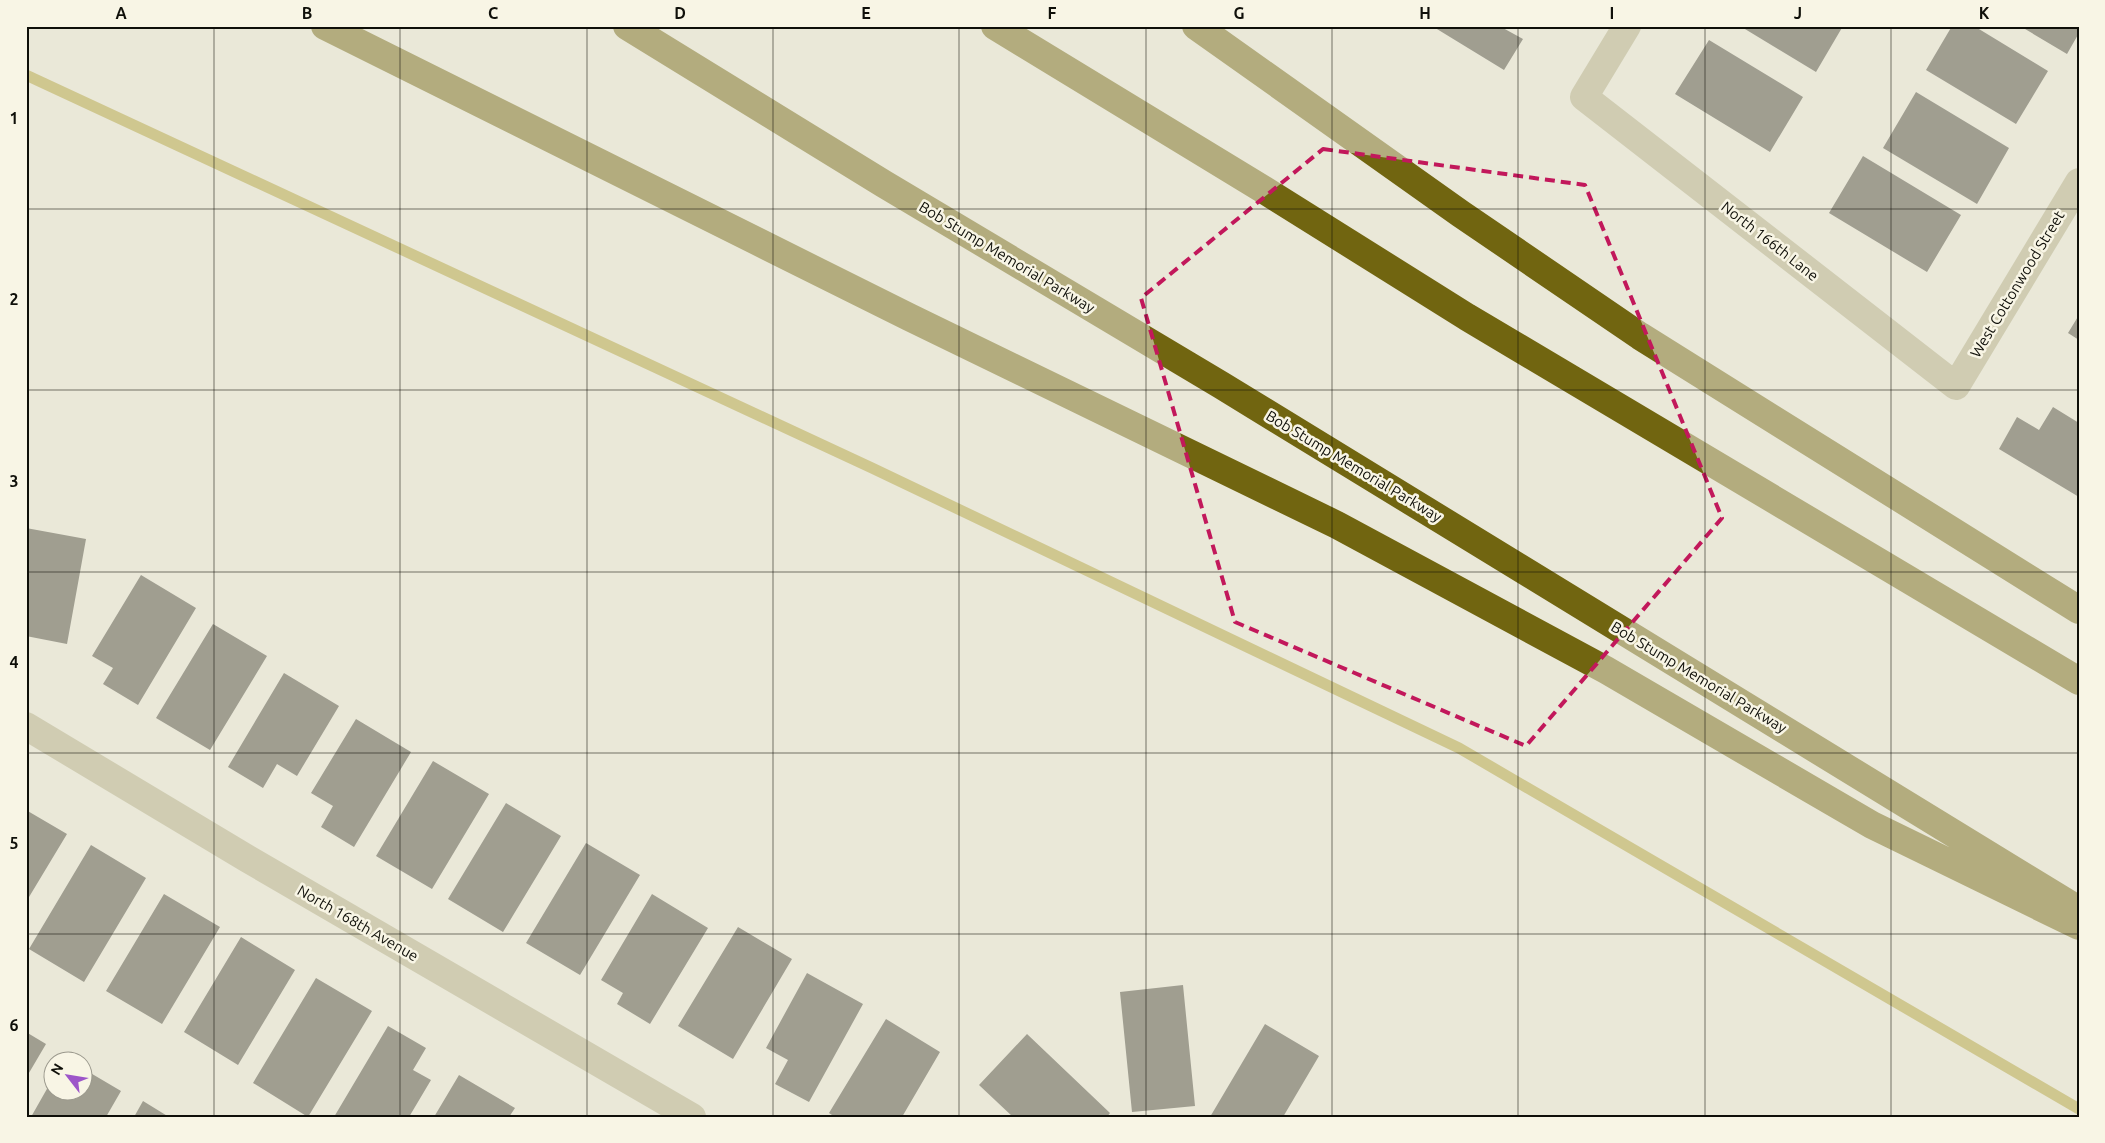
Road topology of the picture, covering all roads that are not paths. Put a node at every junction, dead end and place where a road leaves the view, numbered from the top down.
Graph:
1 (325, 26) edge
2 (627, 26) edge
3 (996, 26) edge
4 (1196, 26) edge
5 (1627, 26) edge
6 (2079, 182) edge
7 (1956, 386) joint
8 (2079, 610) edge
9 (2079, 681) edge
10 (26, 726) edge
11 (2079, 910) edge
12 (2079, 926) edge
13 (686, 1115) edge

1 - 12 highway
2 - 11 highway, Bob Stump Memorial Parkway
3 - 9 highway
4 - 8 highway
5 - 7 street, North 166th Lane
6 - 7 street, West Cottonwood Street
10 - 13 street, North 168th Avenue

